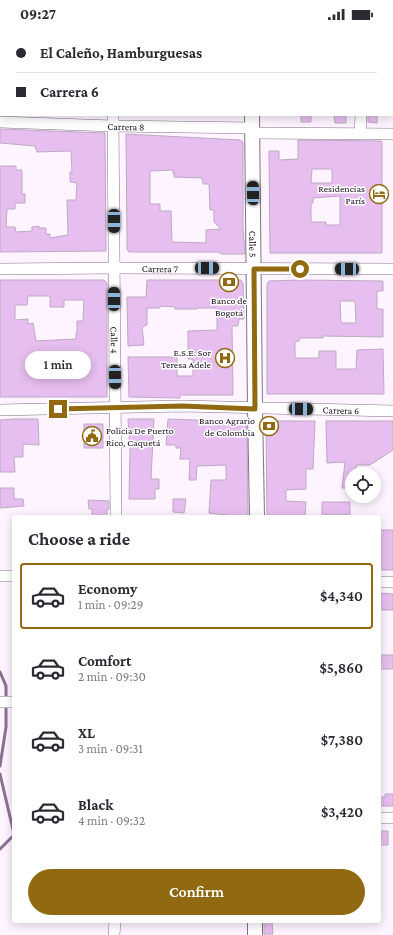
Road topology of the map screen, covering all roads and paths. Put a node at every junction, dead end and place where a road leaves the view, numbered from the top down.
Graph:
1 (361, 116) edge
2 (113, 121) edge
3 (0, 122) edge
4 (252, 125) edge
5 (360, 134) junction
6 (393, 134) edge
7 (114, 268) junction
8 (0, 269) edge
9 (254, 269) junction
10 (393, 269) edge
11 (115, 408) junction
12 (255, 409) junction
13 (0, 410) edge
14 (393, 411) edge
15 (116, 515) edge
16 (257, 515) edge
17 (0, 576) edge
18 (12, 576) edge
19 (381, 582) edge
20 (393, 582) edge
21 (0, 702) edge
22 (12, 702) edge
23 (381, 818) edge
24 (393, 818) edge
25 (115, 923) edge
26 (255, 923) edge
27 (114, 935) edge
28 (255, 935) edge

1 - 5 street
2 - 3 street, Carrera 8
2 - 4 street, Carrera 8
2 - 7 street, Calle 4
4 - 5 street, Carrera 8
4 - 9 street, Calle 5
5 - 6 street, Carrera 8
7 - 8 street, Carrera 7
7 - 9 street, Carrera 7
7 - 11 street, Calle 4
9 - 10 street, Carrera 7
9 - 12 street, Calle 5
11 - 12 street, Carrera 6
11 - 13 street, Carrera 6
11 - 15 street, Calle 4
12 - 14 street, Carrera 6
12 - 16 street, Calle 5
17 - 18 street
19 - 20 street
21 - 22 street
23 - 24 street
25 - 27 street
26 - 28 street

